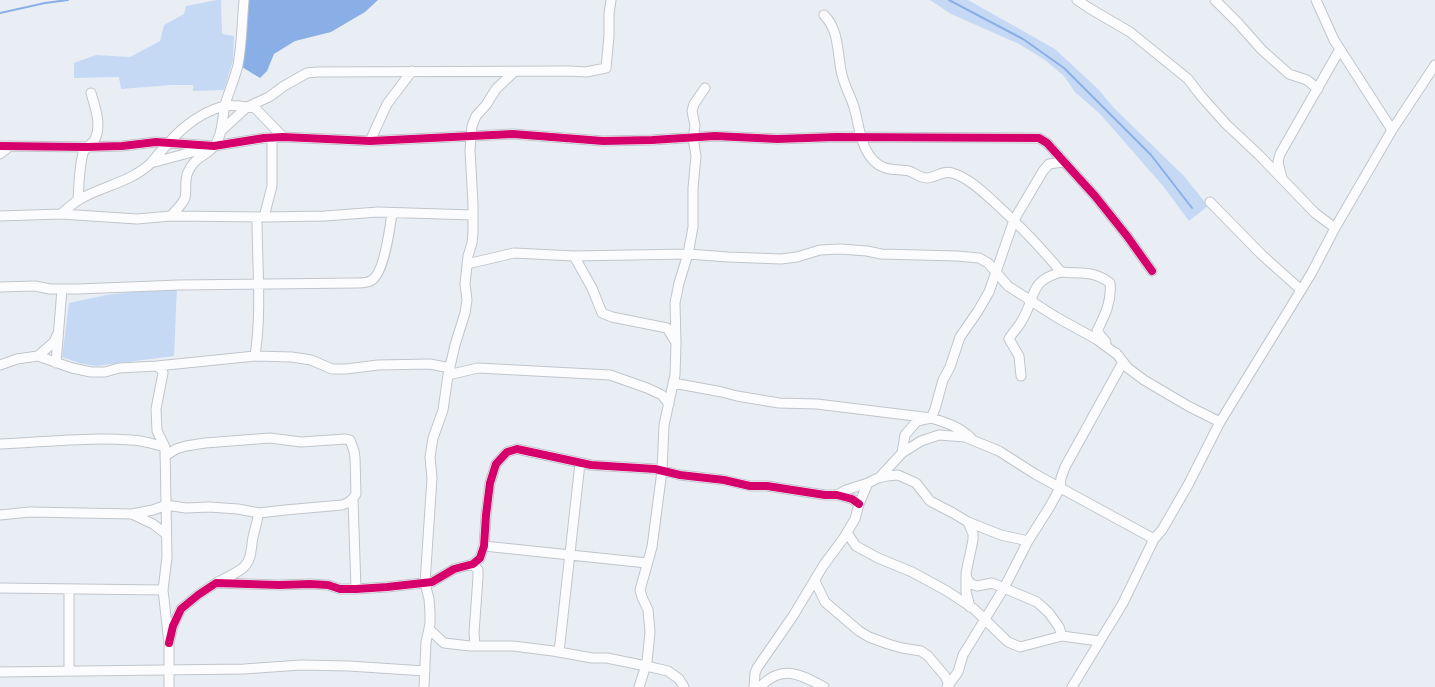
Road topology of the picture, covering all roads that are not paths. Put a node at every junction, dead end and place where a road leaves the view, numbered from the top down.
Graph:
1 (244, 0) edge
2 (611, 0) edge
3 (1077, 0) edge
4 (1215, 0) edge
5 (1316, 0) edge
6 (824, 15) dead end
7 (1340, 49) junction
8 (1435, 65) edge
9 (412, 71) junction
10 (514, 72) junction
11 (705, 88) dead end
12 (1318, 89) junction
13 (91, 93) dead end
14 (225, 106) junction
15 (247, 107) junction
16 (1392, 130) junction
17 (221, 131) junction
18 (472, 136) junction
19 (283, 137) junction
20 (861, 137) junction
21 (272, 138) junction
22 (693, 138) junction
23 (370, 141) junction
24 (167, 143) junction
25 (0, 146) edge
26 (10, 146) junction
27 (214, 146) junction
28 (86, 147) junction
29 (0, 154) edge
30 (1063, 162) junction
31 (151, 163) junction
32 (1282, 178) junction
33 (78, 200) junction
34 (1210, 202) dead end
35 (392, 213) junction
36 (61, 214) junction
37 (473, 215) junction
38 (0, 216) edge
39 (170, 216) junction
40 (261, 217) junction
41 (1014, 220) junction
42 (1335, 228) junction
43 (688, 254) junction
44 (574, 256) junction
45 (467, 264) junction
46 (996, 271) junction
47 (1152, 271) dead end
48 (1062, 272) junction
49 (260, 284) junction
50 (0, 287) edge
51 (62, 289) junction
52 (1301, 290) junction
53 (1031, 300) junction
54 (60, 329) junction
55 (676, 343) junction
56 (38, 356) junction
57 (255, 356) junction
58 (1121, 359) junction
59 (56, 363) junction
60 (0, 365) edge
61 (156, 366) junction
62 (449, 372) junction
63 (1021, 376) dead end
64 (673, 383) junction
65 (669, 404) junction
66 (931, 418) junction
67 (1220, 422) junction
68 (974, 441) junction
69 (0, 444) edge
70 (165, 451) junction
71 (902, 453) junction
72 (580, 463) junction
73 (662, 471) junction
74 (878, 478) junction
75 (868, 483) junction
76 (1060, 488) junction
77 (837, 496) junction
78 (353, 500) junction
79 (859, 504) junction
80 (166, 505) junction
81 (132, 514) junction
82 (259, 514) junction
83 (0, 515) edge
84 (968, 522) junction
85 (847, 533) junction
86 (166, 534) junction
87 (1154, 539) junction
88 (1028, 541) junction
89 (484, 546) junction
90 (570, 555) junction
91 (473, 564) junction
92 (647, 564) junction
93 (966, 575) junction
94 (815, 581) junction
95 (216, 583) junction
96 (425, 583) junction
97 (0, 588) edge
98 (69, 588) junction
99 (1004, 588) junction
100 (356, 589) junction
101 (163, 590) junction
102 (970, 607) junction
103 (985, 620) junction
104 (429, 629) junction
105 (1062, 636) junction
106 (1100, 641) junction
107 (169, 643) junction
108 (475, 646) junction
109 (559, 652) junction
110 (646, 666) junction
111 (169, 669) junction
112 (69, 671) junction
113 (425, 671) junction
114 (0, 672) edge
115 (948, 686) edge
116 (169, 687) edge
117 (424, 687) edge
118 (639, 687) edge
119 (684, 687) edge
120 (754, 687) edge
121 (760, 687) edge
122 (824, 687) edge
123 (1072, 687) edge

1 - 14 street
2 - 10 street
3 - 32 street
4 - 12 street
5 - 7 street
6 - 20 street
7 - 12 street
7 - 16 street
8 - 16 street
9 - 10 street
9 - 15 street
9 - 23 street
10 - 18 street
11 - 22 street
12 - 32 street
13 - 28 street
14 - 15 street
14 - 17 street
14 - 24 street
15 - 17 street
15 - 19 street
16 - 42 street
17 - 27 street
18 - 22 street
18 - 23 street
18 - 37 street
19 - 21 street
19 - 23 street
20 - 22 street
20 - 30 street
20 - 41 street
21 - 27 street
21 - 40 street
22 - 43 street
24 - 27 street
24 - 28 street
24 - 31 street
25 - 26 street
26 - 28 street
26 - 29 street
27 - 31 street
27 - 39 street
28 - 33 street
30 - 41 street
30 - 47 street
31 - 33 street
32 - 42 street
33 - 36 street
34 - 52 street
35 - 37 street
35 - 40 street
35 - 49 street
36 - 38 street
36 - 39 street
37 - 45 street
39 - 40 street
40 - 49 street
41 - 46 street
41 - 48 street
42 - 52 street
43 - 44 street
43 - 46 street
43 - 55 street
44 - 45 street
44 - 55 street
45 - 62 street
46 - 53 street
46 - 66 street
48 - 53 street
48 - 58 street
49 - 51 street
49 - 57 street
50 - 51 street
51 - 54 street
52 - 67 street
53 - 58 street
53 - 63 street
54 - 56 street
54 - 59 street
55 - 64 street
56 - 59 street
56 - 60 street
57 - 61 street
57 - 62 street
58 - 67 street
58 - 76 street
59 - 61 street
61 - 70 street
62 - 65 street
62 - 96 street
64 - 65 street
64 - 66 street
65 - 73 street
66 - 68 street
66 - 71 street
67 - 87 street
68 - 71 street
68 - 76 street
69 - 70 street
70 - 78 street
70 - 80 street
71 - 74 street
72 - 73 street
72 - 89 street
72 - 90 street
73 - 77 street
73 - 92 street
74 - 75 street
74 - 84 street
75 - 77 street
75 - 79 street
76 - 87 street
76 - 88 street
77 - 79 street
78 - 82 street
78 - 100 street
79 - 85 street
80 - 81 street
80 - 82 street
80 - 86 street
81 - 83 street
81 - 86 street
82 - 95 street
84 - 88 street
84 - 93 street
85 - 94 street
85 - 102 street
86 - 101 street
87 - 106 street
88 - 99 street
89 - 90 street
89 - 91 street
90 - 92 street
90 - 109 street
91 - 96 street
91 - 108 street
92 - 110 street
93 - 99 street
93 - 102 street
94 - 115 street
94 - 120 street
95 - 100 street
95 - 107 street
96 - 100 street
96 - 104 street
97 - 98 street
98 - 101 street
98 - 112 street
99 - 103 street
99 - 105 street
101 - 107 street
102 - 103 street
103 - 105 street
103 - 115 street
104 - 108 street
104 - 113 street
105 - 106 street
106 - 123 street
107 - 111 street
108 - 109 street
109 - 110 street
110 - 118 street
110 - 119 street
111 - 112 street
111 - 113 street
111 - 116 street
112 - 114 street
113 - 117 street
121 - 122 street

